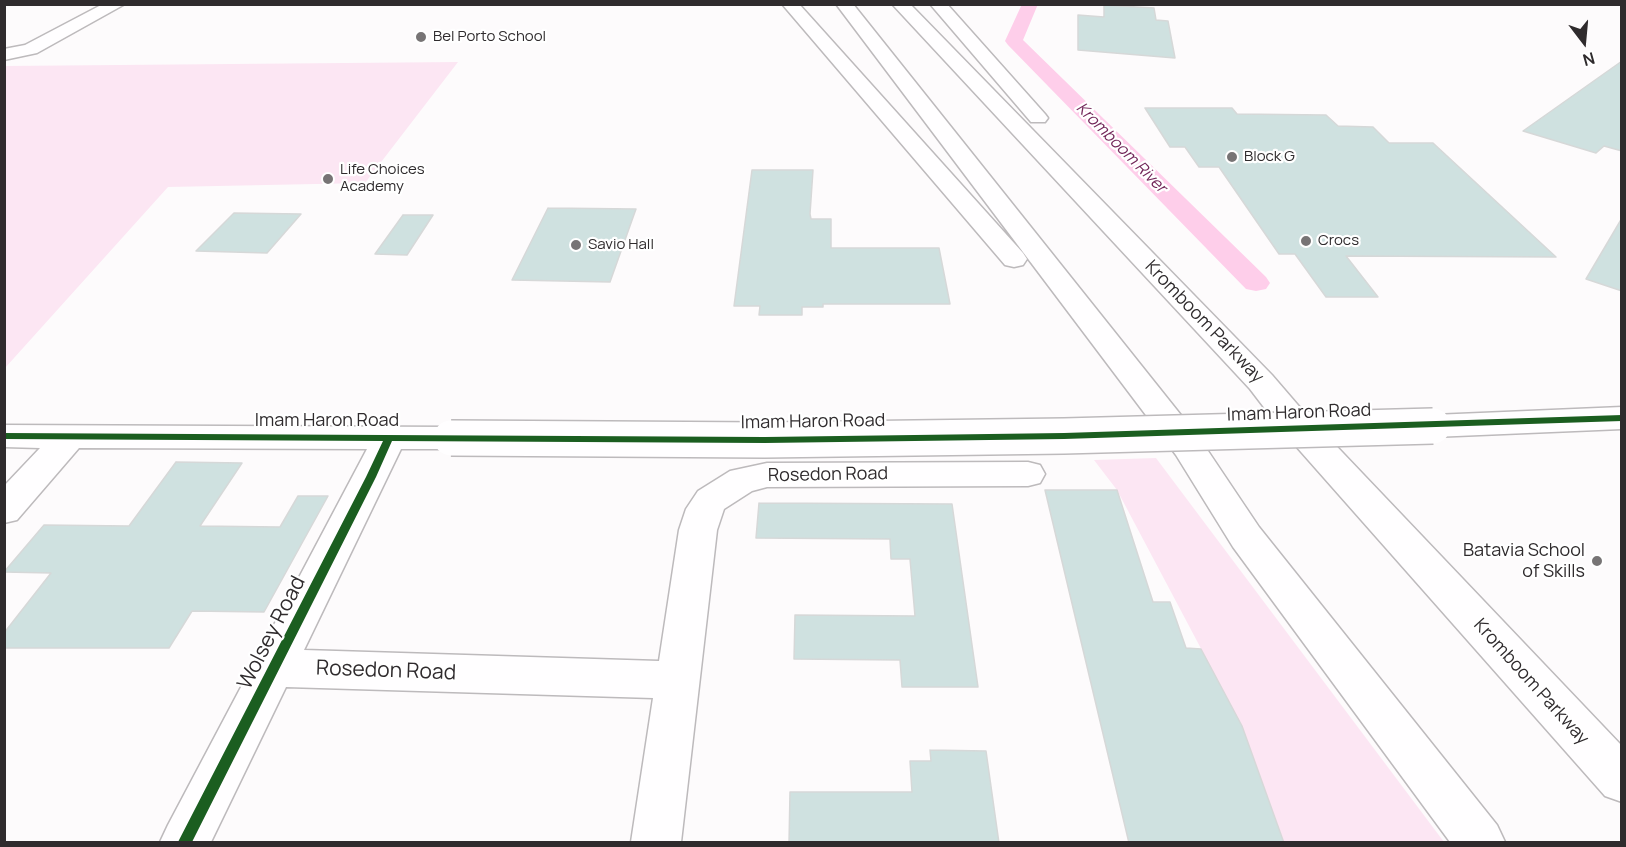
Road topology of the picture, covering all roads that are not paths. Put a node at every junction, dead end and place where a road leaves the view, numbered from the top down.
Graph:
1 (117, 4) edge
2 (790, 4) edge
3 (844, 4) edge
4 (900, 4) edge
5 (938, 4) edge
6 (4, 55) edge
7 (1261, 382) junction
8 (1622, 418) edge
9 (4, 436) edge
10 (70, 436) junction
11 (388, 438) junction
12 (1028, 474) dead end
13 (4, 510) edge
14 (1246, 537) junction
15 (274, 668) junction
16 (678, 680) junction
17 (1622, 780) edge
18 (185, 843) edge
19 (656, 843) edge
20 (1480, 843) edge

1 - 6 main road
2 - 14 main road
3 - 14 main road
4 - 7 main road, Kromboom Parkway
5 - 7 main road
7 - 17 main road, Kromboom Parkway
8 - 11 main road, Imam Haron Road, bridge
9 - 10 main road, Imam Haron Road
10 - 11 main road, Imam Haron Road
10 - 13 main road
11 - 15 main road, Wolsey Road
12 - 16 main road, Rosedon Road
14 - 20 main road
15 - 16 main road, Rosedon Road
15 - 18 main road, Wolsey Road
16 - 19 main road, Rosedon Road

